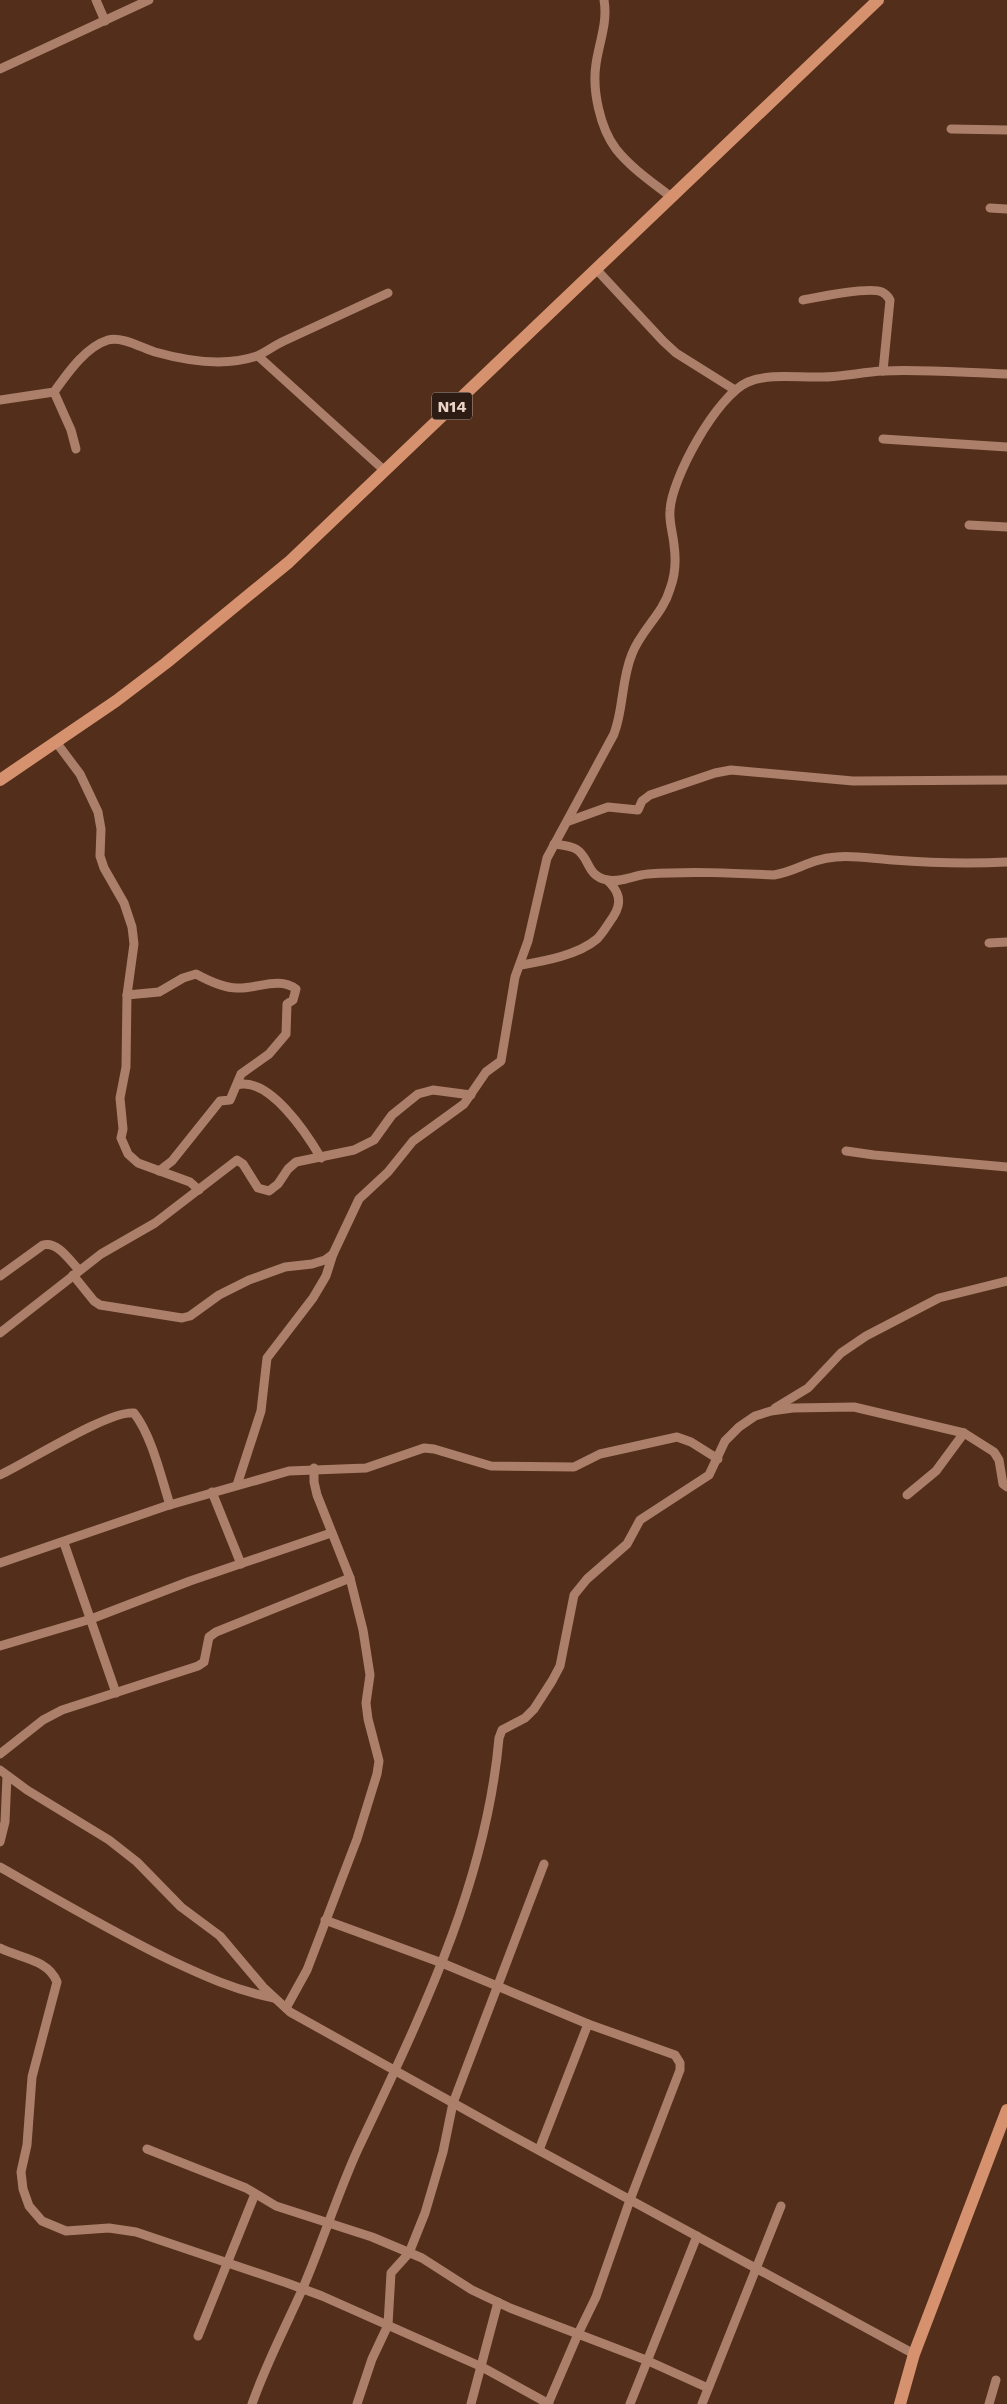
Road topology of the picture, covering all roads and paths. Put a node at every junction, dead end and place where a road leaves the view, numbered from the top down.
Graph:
1 (96, 0) edge
2 (149, 0) edge
3 (604, 0) edge
4 (878, 0) edge
5 (105, 21) junction
6 (0, 69) edge
7 (951, 129) dead end
8 (1007, 130) edge
9 (671, 197) junction
10 (990, 208) dead end
11 (1007, 209) edge
12 (596, 269) junction
13 (388, 293) dead end
14 (803, 300) dead end
15 (258, 356) junction
16 (883, 371) junction
17 (1007, 374) edge
18 (735, 390) junction
19 (54, 392) junction
20 (0, 400) edge
21 (883, 439) dead end
22 (1007, 447) edge
23 (76, 449) dead end
24 (385, 471) junction
25 (969, 525) dead end
26 (1007, 527) edge
27 (56, 742) junction
28 (0, 780) edge
29 (1007, 780) edge
30 (569, 821) junction
31 (554, 844) junction
32 (1007, 862) edge
33 (607, 880) junction
34 (1007, 942) edge
35 (989, 943) dead end
36 (521, 965) junction
37 (127, 996) junction
38 (237, 1085) junction
39 (471, 1095) junction
40 (846, 1151) dead end
41 (321, 1158) junction
42 (1007, 1167) edge
43 (158, 1171) junction
44 (198, 1190) junction
45 (333, 1254) junction
46 (76, 1273) junction
47 (0, 1276) edge
48 (1007, 1281) edge
49 (0, 1333) edge
50 (771, 1410) junction
51 (964, 1433) junction
52 (718, 1459) junction
53 (314, 1468) junction
54 (0, 1475) edge
55 (237, 1485) junction
56 (1007, 1487) edge
57 (212, 1492) junction
58 (907, 1495) dead end
59 (170, 1505) junction
60 (331, 1533) junction
61 (64, 1543) junction
62 (0, 1563) edge
63 (241, 1564) junction
64 (350, 1578) junction
65 (91, 1619) junction
66 (0, 1646) edge
67 (116, 1693) junction
68 (0, 1754) edge
69 (4, 1773) edge
70 (0, 1842) edge
71 (544, 1864) dead end
72 (0, 1867) edge
73 (326, 1920) junction
74 (0, 1948) edge
75 (442, 1963) junction
76 (498, 1988) junction
77 (275, 1998) junction
78 (286, 2008) junction
79 (588, 2024) junction
80 (396, 2071) junction
81 (453, 2103) junction
82 (1007, 2110) edge
83 (148, 2149) dead end
84 (538, 2150) junction
85 (255, 2194) junction
86 (630, 2200) junction
87 (782, 2206) dead end
88 (328, 2222) junction
89 (697, 2236) junction
90 (409, 2252) junction
91 (228, 2262) junction
92 (755, 2268) junction
93 (302, 2289) junction
94 (498, 2302) junction
95 (388, 2325) junction
96 (578, 2334) junction
97 (198, 2336) dead end
98 (914, 2354) junction
99 (646, 2360) junction
100 (482, 2367) junction
101 (996, 2380) dead end
102 (708, 2388) junction
103 (252, 2404) edge
104 (357, 2404) edge
105 (470, 2404) edge
106 (548, 2404) edge
107 (630, 2404) edge
108 (702, 2404) edge
109 (900, 2404) edge
110 (989, 2404) edge

1 - 5 street
2 - 5 street
3 - 9 street
4 - 9 main road, N14
5 - 6 street
7 - 8 street
9 - 12 main road, N14
10 - 11 street
12 - 18 street
12 - 24 main road, N14
13 - 15 street
14 - 16 street
15 - 19 street
15 - 24 street
16 - 17 street
16 - 18 street
18 - 30 street
19 - 20 street
19 - 23 street
21 - 22 street
24 - 27 main road, N14
25 - 26 street
27 - 28 main road, N14
27 - 37 street
29 - 30 street
30 - 31 street
31 - 33 street
31 - 36 street
32 - 33 street
33 - 36 street
34 - 35 street
36 - 39 street
37 - 38 street
37 - 43 street
38 - 41 street
38 - 43 street
39 - 41 street
39 - 45 street
40 - 42 street
41 - 44 street
43 - 44 street
44 - 46 street
45 - 46 street
45 - 55 street
46 - 47 street
46 - 49 street
48 - 50 street
50 - 51 street
50 - 52 street
51 - 56 street
51 - 58 street
52 - 53 street
52 - 75 street
53 - 55 street
53 - 60 street
54 - 59 street
55 - 57 street
57 - 59 street
57 - 63 street
59 - 61 street
60 - 63 street
60 - 64 street
61 - 62 street
61 - 65 street
63 - 65 street
64 - 67 street
64 - 73 street
65 - 66 street
65 - 67 street
67 - 68 street
69 - 70 street
69 - 77 street
71 - 76 street
72 - 77 street
73 - 75 street
73 - 78 street
74 - 91 street
75 - 76 street
75 - 80 street
76 - 79 street
76 - 81 street
77 - 78 street
78 - 80 street
79 - 84 street
79 - 86 street
80 - 81 street
80 - 88 street
81 - 84 street
81 - 90 street
82 - 98 main road
83 - 85 street
84 - 86 street
85 - 88 street
85 - 91 street
86 - 89 street
86 - 96 street
87 - 92 street
88 - 90 street
88 - 93 street
89 - 92 street
89 - 99 street
90 - 94 street
90 - 95 street
91 - 93 street
91 - 97 street
92 - 98 street
92 - 102 street
93 - 95 street
93 - 103 street
94 - 96 street
94 - 100 street
95 - 100 street
95 - 104 street
96 - 99 street
96 - 106 street
98 - 109 main road
99 - 102 street
99 - 107 street
100 - 105 street
100 - 106 street
101 - 110 street
102 - 108 street

